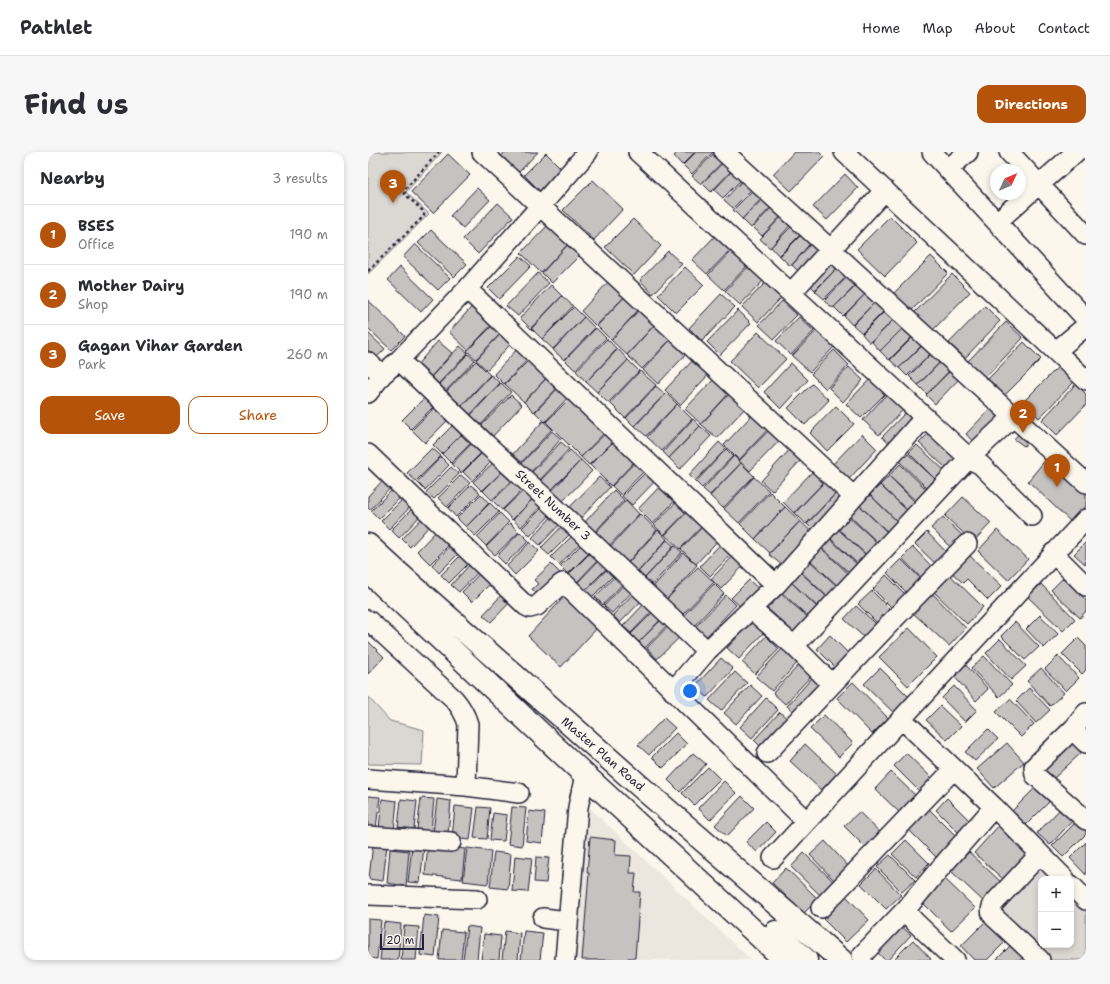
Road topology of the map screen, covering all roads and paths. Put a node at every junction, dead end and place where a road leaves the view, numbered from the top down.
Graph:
1 (439, 152) edge
2 (482, 152) edge
3 (588, 152) edge
4 (638, 152) edge
5 (724, 152) edge
6 (844, 152) edge
7 (932, 152) edge
8 (968, 152) edge
9 (1009, 152) edge
10 (1076, 152) edge
11 (948, 169) junction
12 (1039, 184) junction
13 (885, 190) junction
14 (541, 206) junction
15 (997, 222) junction
16 (1086, 235) edge
17 (830, 249) junction
18 (368, 271) edge
19 (467, 289) junction
20 (791, 293) junction
21 (1086, 319) edge
22 (1086, 326) edge
23 (1056, 351) junction
24 (399, 360) junction
25 (368, 362) edge
26 (382, 375) junction
27 (1086, 380) edge
28 (368, 393) edge
29 (926, 417) junction
30 (1013, 417) junction
31 (368, 454) edge
32 (969, 458) junction
33 (1086, 483) edge
34 (854, 497) junction
35 (1032, 516) dead end
36 (1086, 519) edge
37 (368, 544) edge
38 (967, 544) dead end
39 (1054, 553) junction
40 (368, 571) edge
41 (776, 585) junction
42 (1086, 586) edge
43 (751, 609) junction
44 (368, 620) edge
45 (794, 646) junction
46 (707, 651) junction
47 (832, 684) junction
48 (673, 690) junction
49 (902, 719) junction
50 (1080, 721) edge
51 (1086, 743) edge
52 (767, 753) dead end
53 (954, 769) junction
54 (585, 775) junction
55 (368, 779) edge
56 (466, 786) junction
57 (519, 793) dead end
58 (994, 808) junction
59 (1086, 820) edge
60 (806, 821) junction
61 (368, 836) edge
62 (451, 842) dead end
63 (1040, 854) junction
64 (773, 858) dead end
65 (1062, 876) edge
66 (1074, 888) edge
67 (711, 892) junction
68 (368, 895) edge
69 (478, 899) dead end
70 (1086, 900) edge
71 (821, 908) dead end
72 (907, 908) junction
73 (543, 918) dead end
74 (567, 921) junction
75 (564, 960) edge
76 (784, 960) edge
77 (806, 960) edge
78 (841, 960) edge
79 (862, 960) edge
80 (955, 960) edge
81 (1040, 960) edge

1 - 18 path
2 - 14 street
3 - 14 street
4 - 20 street
5 - 17 street
6 - 13 street
7 - 11 street
8 - 11 street
9 - 12 street
10 - 12 street
11 - 15 street
12 - 15 street
12 - 16 street
13 - 17 street
13 - 23 street
14 - 19 street
14 - 34 street
15 - 21 street
17 - 20 street
17 - 30 street
19 - 24 street
19 - 41 street
20 - 29 street
22 - 23 street
23 - 27 street
24 - 26 street
24 - 46 street, Street Number 3
25 - 26 street
26 - 28 street
29 - 32 street
29 - 34 street
30 - 32 street
30 - 33 street
31 - 48 street
32 - 35 street
32 - 45 street
34 - 41 street
36 - 39 street
37 - 78 main road, Master Plan Road
38 - 47 street
39 - 42 street
39 - 49 street
40 - 54 main road
41 - 43 street
43 - 45 street
43 - 46 street
44 - 56 street
45 - 47 street
46 - 48 street
47 - 52 street
48 - 60 street
49 - 53 street
49 - 60 street
50 - 51 street
50 - 59 street
53 - 58 street
53 - 71 street
54 - 67 main road
54 - 74 street
55 - 56 street
56 - 57 street
58 - 63 street
58 - 72 street
60 - 64 street
61 - 62 street
63 - 65 street
63 - 81 street
66 - 70 street
67 - 76 main road
67 - 77 main road
68 - 69 street
72 - 79 street
72 - 80 street
73 - 74 street
74 - 75 street

